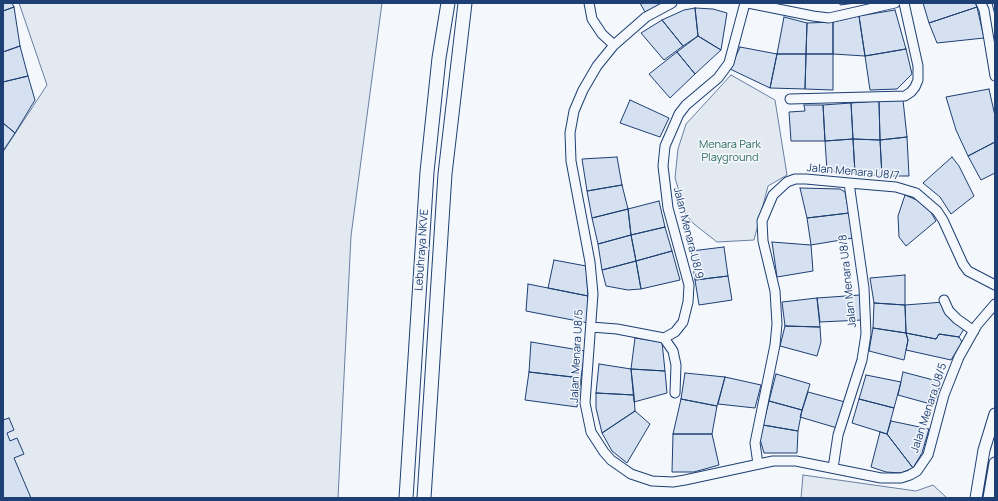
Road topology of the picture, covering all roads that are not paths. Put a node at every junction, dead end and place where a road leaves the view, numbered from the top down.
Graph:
1 (448, 3) edge
2 (465, 3) edge
3 (589, 3) edge
4 (672, 3) edge
5 (746, 3) edge
6 (895, 3) edge
7 (904, 3) edge
8 (981, 3) edge
9 (992, 39) edge
10 (614, 45) junction
11 (995, 76) edge
12 (790, 99) dead end
13 (849, 183) junction
14 (995, 285) edge
15 (944, 300) dead end
16 (995, 304) edge
17 (591, 327) junction
18 (974, 331) junction
19 (664, 338) junction
20 (675, 393) dead end
21 (995, 414) edge
22 (995, 463) edge
23 (758, 464) junction
24 (833, 468) junction
25 (406, 498) edge
26 (424, 498) edge
27 (976, 498) edge
28 (989, 498) edge

1 - 25 highway, Lebuhraya NKVE
2 - 26 highway, Lebuhraya NKVE
3 - 10 street
4 - 10 street, Jalan Menara U8/5
5 - 6 street
5 - 19 street, Jalan Menara U8/9
7 - 12 street
8 - 9 street
9 - 11 street
10 - 17 street, Jalan Menara U8/5
13 - 14 street, Jalan Menara U8/7
13 - 23 street, Jalan Menara U8/7
13 - 24 street, Jalan Menara U8/8
15 - 18 street
16 - 18 street, Jalan Menara U8/5
17 - 19 street
17 - 23 street, Jalan Menara U8/5
18 - 24 street, Jalan Menara U8/5
19 - 20 street
21 - 27 main road
22 - 28 main road
23 - 24 street, Jalan Menara U8/5

